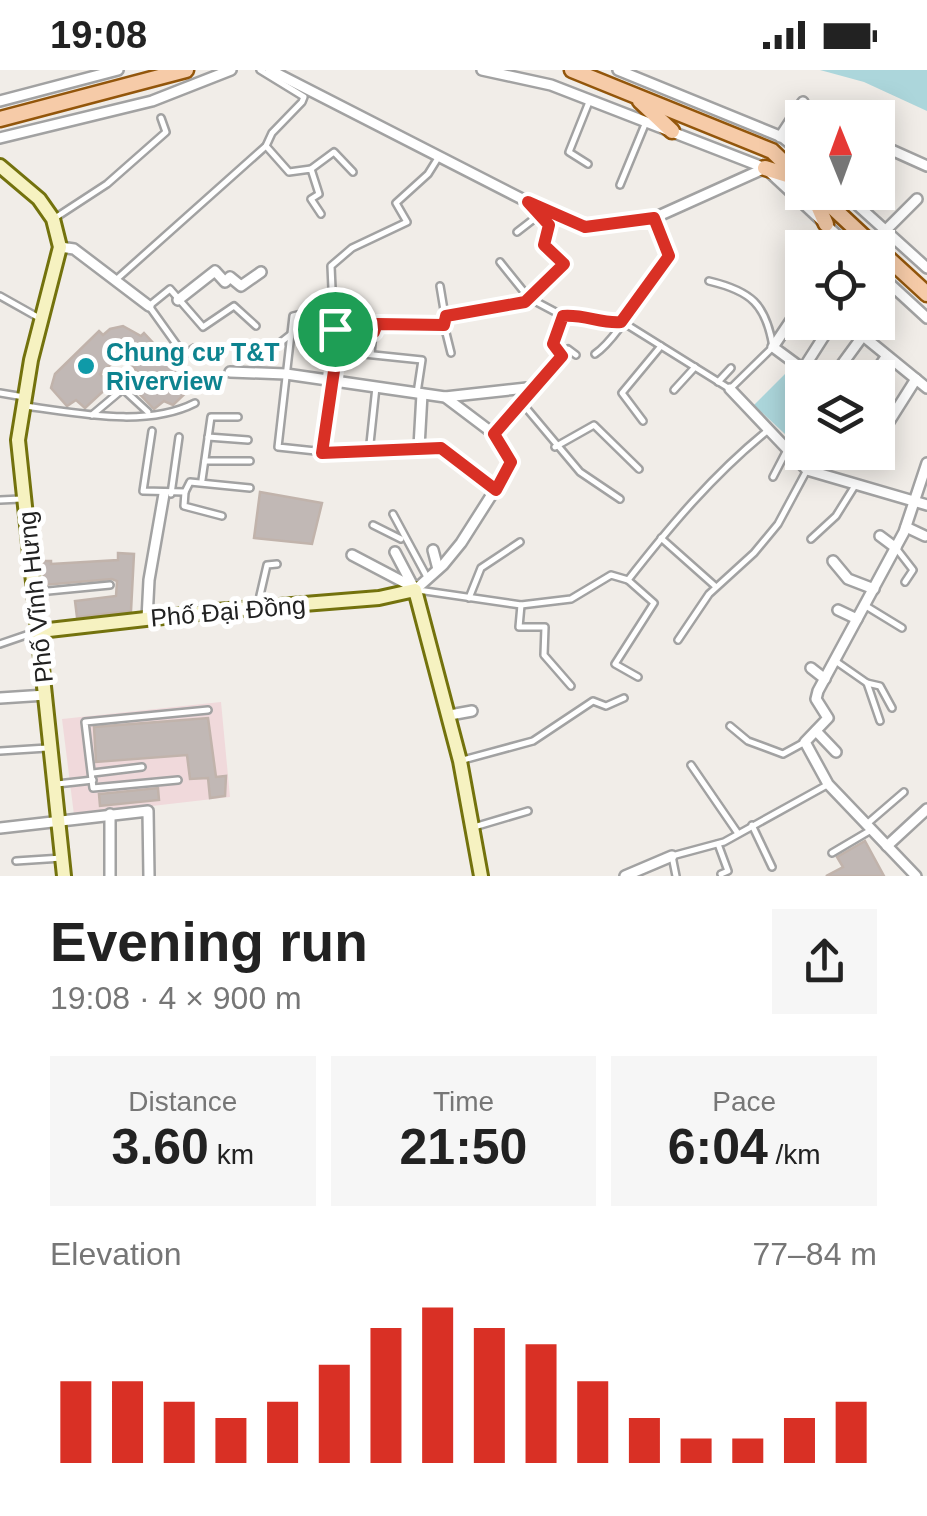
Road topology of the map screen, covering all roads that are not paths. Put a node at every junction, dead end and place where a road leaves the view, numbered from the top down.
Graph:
1 (118, 70) edge
2 (186, 70) edge
3 (231, 70) edge
4 (260, 70) edge
5 (270, 70) edge
6 (482, 70) edge
7 (572, 70) edge
8 (618, 70) edge
9 (633, 95) junction
10 (590, 99) junction
11 (0, 101) edge
12 (161, 118) dead end
13 (0, 119) edge
14 (646, 122) junction
15 (785, 129) edge
16 (672, 131) junction
17 (780, 137) junction
18 (0, 138) edge
19 (785, 140) edge
20 (266, 146) junction
21 (895, 152) edge
22 (438, 158) junction
23 (588, 164) dead end
24 (785, 164) edge
25 (0, 166) edge
26 (927, 166) edge
27 (766, 168) junction
28 (311, 169) junction
29 (353, 172) dead end
30 (785, 174) edge
31 (620, 185) dead end
32 (917, 199) dead end
33 (528, 202) junction
34 (821, 210) edge
35 (834, 210) edge
36 (862, 210) edge
37 (320, 214) dead end
38 (539, 215) junction
39 (654, 218) junction
40 (52, 219) junction
41 (826, 224) junction
42 (832, 230) edge
43 (856, 230) edge
44 (882, 230) edge
45 (886, 230) edge
46 (518, 232) dead end
47 (895, 241) edge
48 (60, 247) junction
49 (500, 262) dead end
50 (895, 265) edge
51 (927, 268) edge
52 (261, 272) dead end
53 (118, 278) junction
54 (710, 281) dead end
55 (440, 286) dead end
56 (895, 289) edge
57 (927, 294) edge
58 (0, 296) edge
59 (529, 298) junction
60 (178, 300) junction
61 (149, 306) junction
62 (334, 306) junction
63 (446, 316) junction
64 (563, 316) junction
65 (927, 318) edge
66 (42, 320) junction
67 (621, 322) junction
68 (444, 325) junction
69 (256, 326) dead end
70 (335, 329) junction
71 (785, 329) edge
72 (374, 332) junction
73 (290, 336) junction
74 (866, 340) edge
75 (661, 346) junction
76 (773, 347) junction
77 (335, 351) junction
78 (451, 352) dead end
79 (595, 354) dead end
80 (371, 355) junction
81 (576, 355) dead end
82 (562, 356) junction
83 (201, 357) dead end
84 (886, 357) junction
85 (261, 358) dead end
86 (791, 360) edge
87 (884, 360) edge
88 (695, 367) junction
89 (731, 368) dead end
90 (230, 372) dead end
91 (286, 374) junction
92 (916, 379) junction
93 (330, 381) junction
94 (718, 382) junction
95 (376, 387) junction
96 (536, 387) junction
97 (927, 388) edge
98 (730, 389) junction
99 (678, 390) dead end
100 (0, 393) edge
101 (420, 394) junction
102 (445, 397) junction
103 (23, 401) junction
104 (195, 403) dead end
105 (522, 403) junction
106 (895, 412) edge
107 (150, 414) junction
108 (92, 415) junction
109 (238, 417) dead end
110 (643, 421) dead end
111 (769, 429) junction
112 (152, 431) dead end
113 (494, 434) junction
114 (180, 437) dead end
115 (208, 437) junction
116 (248, 440) dead end
117 (785, 444) edge
118 (555, 446) junction
119 (419, 448) junction
120 (322, 453) junction
121 (369, 453) junction
122 (785, 456) edge
123 (205, 461) junction
124 (250, 461) dead end
125 (927, 463) edge
126 (639, 469) dead end
127 (808, 470) joint
128 (774, 477) dead end
129 (202, 480) junction
130 (856, 484) junction
131 (250, 488) dead end
132 (496, 490) junction
133 (185, 492) junction
134 (168, 494) junction
135 (24, 498) junction
136 (620, 499) dead end
137 (0, 500) edge
138 (922, 503) edge
139 (393, 514) dead end
140 (222, 516) dead end
141 (374, 525) dead end
142 (906, 527) junction
143 (880, 536) dead end
144 (925, 536) edge
145 (661, 538) junction
146 (810, 539) dead end
147 (404, 540) junction
148 (520, 542) dead end
149 (896, 548) junction
150 (433, 550) dead end
151 (396, 552) dead end
152 (352, 555) dead end
153 (833, 560) dead end
154 (278, 564) dead end
155 (438, 569) junction
156 (428, 578) junction
157 (628, 580) junction
158 (905, 582) dead end
159 (110, 586) dead end
160 (716, 587) junction
161 (414, 588) junction
162 (874, 589) junction
163 (36, 593) junction
164 (469, 598) junction
165 (520, 604) junction
166 (865, 605) junction
167 (257, 607) junction
168 (838, 610) dead end
169 (147, 618) junction
170 (857, 620) junction
171 (902, 628) dead end
172 (40, 631) junction
173 (678, 640) dead end
174 (0, 644) edge
175 (834, 660) junction
176 (811, 668) dead end
177 (638, 678) dead end
178 (824, 679) junction
179 (868, 683) junction
180 (572, 686) dead end
181 (0, 698) edge
182 (624, 698) dead end
183 (50, 700) junction
184 (892, 708) dead end
185 (208, 710) dead end
186 (472, 711) dead end
187 (450, 715) junction
188 (880, 721) dead end
189 (730, 726) dead end
190 (816, 730) junction
191 (805, 742) junction
192 (52, 748) junction
193 (0, 750) edge
194 (836, 752) dead end
195 (460, 760) junction
196 (691, 765) dead end
197 (142, 768) dead end
198 (93, 776) junction
199 (178, 780) dead end
200 (57, 784) junction
201 (828, 784) junction
202 (904, 792) dead end
203 (927, 809) edge
204 (528, 811) dead end
205 (110, 814) junction
206 (60, 824) junction
207 (752, 824) junction
208 (474, 827) junction
209 (0, 828) edge
210 (868, 828) junction
211 (738, 833) junction
212 (718, 844) junction
213 (886, 846) junction
214 (832, 853) dead end
215 (672, 856) junction
216 (64, 858) junction
217 (16, 861) dead end
218 (772, 866) dead end
219 (721, 874) edge
220 (64, 876) edge
221 (110, 876) edge
222 (149, 876) edge
223 (481, 876) edge
224 (625, 876) edge
225 (676, 876) edge
226 (916, 876) edge

1 - 11 street
2 - 13 main road
3 - 18 street
4 - 20 lane
5 - 22 street
6 - 10 street
7 - 9 main road
8 - 17 street
9 - 16 main road
9 - 24 main road
10 - 14 street
10 - 23 lane
12 - 40 lane
14 - 16 street
14 - 31 lane
15 - 17 street
16 - 27 street
17 - 19 street
20 - 28 lane
20 - 53 lane
21 - 26 street
22 - 33 street
22 - 62 lane
25 - 40 main road, Phố Vĩnh Hưng
27 - 30 main road
27 - 39 street
27 - 41 street
28 - 29 lane
28 - 37 lane
32 - 45 street
33 - 38 lane
33 - 39 lane
34 - 41 main road
35 - 43 main road
36 - 44 street
38 - 46 lane
38 - 59 lane
39 - 67 lane
40 - 48 main road, Phố Vĩnh Hưng
41 - 42 street
47 - 51 street
48 - 53 street
48 - 66 main road, Phố Vĩnh Hưng
49 - 59 lane
50 - 57 main road
52 - 60 street
53 - 61 street
54 - 76 lane
55 - 63 lane
56 - 65 street
58 - 66 lane
59 - 63 lane
59 - 64 lane
60 - 61 lane
60 - 69 lane
61 - 83 lane
62 - 70 lane
62 - 73 lane
63 - 68 lane
64 - 67 street
64 - 82 street
66 - 103 main road, Phố Vĩnh Hưng
67 - 75 lane
67 - 79 lane
68 - 72 lane
68 - 78 lane
70 - 72 lane
70 - 77 lane
71 - 76 street
72 - 80 lane
73 - 85 lane
73 - 91 lane
74 - 84 street
75 - 88 lane
75 - 110 lane
76 - 86 street
76 - 98 lane
77 - 80 lane
77 - 93 lane
80 - 101 lane
81 - 82 lane
82 - 96 street
84 - 87 street
84 - 92 street
88 - 94 lane
88 - 99 lane
89 - 94 lane
90 - 91 street
91 - 93 street
91 - 120 lane
92 - 97 street
92 - 106 street
93 - 95 street
93 - 120 lane
94 - 98 lane
95 - 101 street
95 - 121 lane
96 - 102 street
96 - 105 street
98 - 111 street
100 - 103 lane
101 - 102 street
101 - 119 street
102 - 113 street
103 - 108 lane
103 - 135 main road, Phố Vĩnh Hưng
104 - 107 lane
105 - 113 street
105 - 118 lane
107 - 108 lane
107 - 108 lane
109 - 115 lane
111 - 117 street
111 - 145 lane
112 - 134 lane
113 - 132 street
114 - 134 lane
115 - 116 lane
115 - 123 lane
118 - 126 lane
118 - 136 lane
119 - 121 lane
119 - 132 street
120 - 121 lane
122 - 128 lane
123 - 124 lane
123 - 129 lane
125 - 138 street
127 - 130 street
127 - 160 lane
129 - 131 lane
129 - 133 lane
130 - 138 street
130 - 146 lane
132 - 155 street
133 - 134 lane
133 - 140 lane
134 - 169 street
135 - 137 lane
135 - 163 main road, Phố Vĩnh Hưng
138 - 142 street
139 - 147 lane
141 - 147 lane
142 - 144 street
142 - 149 street
143 - 149 street
145 - 157 lane
145 - 160 lane
147 - 156 lane
148 - 164 lane
149 - 158 lane
149 - 162 street
150 - 155 street
151 - 161 street
152 - 161 street
153 - 162 street
154 - 167 lane
155 - 156 street
156 - 161 street
157 - 165 lane
157 - 177 lane
159 - 163 lane
160 - 173 lane
161 - 164 lane
161 - 167 main road, Phố Đại Đồng
161 - 187 main road
162 - 166 street
163 - 172 main road, Phố Vĩnh Hưng
164 - 165 lane
165 - 180 lane
166 - 170 street
166 - 171 lane
167 - 169 main road, Phố Đại Đồng
168 - 170 street
169 - 172 main road, Phố Đại Đồng
170 - 175 street
172 - 174 lane
172 - 183 main road, Phố Vĩnh Hưng
175 - 178 street
175 - 179 lane
176 - 178 street
178 - 190 street
179 - 184 lane
179 - 188 lane
181 - 183 street
182 - 195 lane
183 - 192 main road, Phố Vĩnh Hưng
185 - 198 lane
186 - 187 street
187 - 195 main road
189 - 191 lane
190 - 191 street
190 - 194 street
191 - 201 street
192 - 193 lane
192 - 200 main road, Phố Vĩnh Hưng
195 - 208 main road
196 - 211 lane
197 - 198 lane
198 - 199 lane
198 - 200 lane
200 - 206 main road, Phố Vĩnh Hưng
201 - 207 lane
201 - 210 street
202 - 210 lane
203 - 213 street
204 - 208 lane
205 - 206 street
205 - 221 street
205 - 222 street
206 - 209 street
206 - 216 main road, Phố Vĩnh Hưng
207 - 211 lane
207 - 218 lane
208 - 223 main road
210 - 213 street
210 - 214 lane
211 - 212 lane
212 - 215 lane
212 - 219 lane
213 - 226 street
215 - 224 street
215 - 225 lane
216 - 217 lane
216 - 220 main road, Phố Vĩnh Hưng

